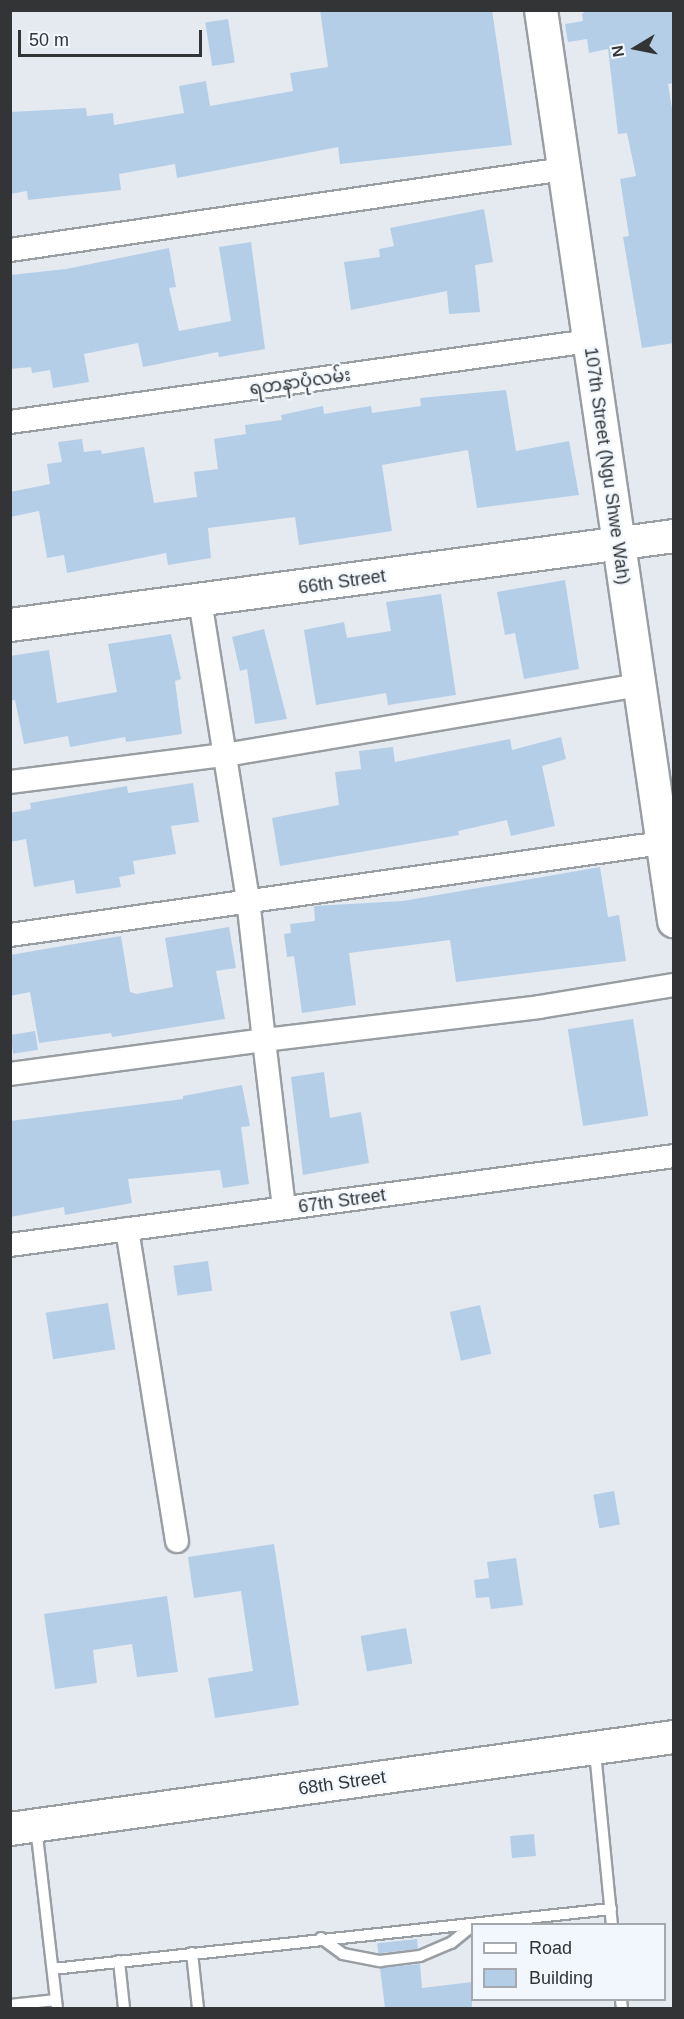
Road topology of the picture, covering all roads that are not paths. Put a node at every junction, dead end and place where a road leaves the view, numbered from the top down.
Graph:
1 (541, 10) edge
2 (564, 169) junction
3 (10, 250) edge
4 (589, 341) junction
5 (10, 422) edge
6 (674, 536) edge
7 (618, 544) junction
8 (200, 601) junction
9 (10, 626) edge
10 (639, 685) junction
11 (225, 755) junction
12 (10, 782) edge
13 (662, 843) junction
14 (248, 900) junction
15 (674, 921) edge
16 (10, 935) edge
17 (674, 986) edge
18 (264, 1040) junction
19 (10, 1074) edge
20 (674, 1156) edge
21 (284, 1208) junction
22 (127, 1229) junction
23 (10, 1245) edge
24 (177, 1541) dead end
25 (674, 1737) edge
26 (595, 1748) junction
27 (23, 1828) edge
28 (610, 1909) junction
29 (483, 1923) edge
30 (612, 1923) edge
31 (471, 1924) edge
32 (471, 1926) edge
33 (321, 1938) junction
34 (192, 1953) junction
35 (119, 1961) junction
36 (53, 1969) junction
37 (57, 2004) edge
38 (10, 2005) edge
39 (124, 2008) edge
40 (198, 2008) edge

1 - 2 main road, 107th Street (Ngu Shwe Wah)
2 - 3 street
2 - 4 main road, 107th Street (Ngu Shwe Wah)
4 - 5 street, ရတနာပုံလမ်း
4 - 7 main road, 107th Street (Ngu Shwe Wah)
6 - 7 main road, 66th Street
7 - 8 main road, 66th Street
7 - 10 main road, 107th Street (Ngu Shwe Wah)
8 - 9 main road, 66th Street
8 - 11 street
10 - 11 street
10 - 13 main road, 107th Street (Ngu Shwe Wah)
11 - 12 street
11 - 14 street
13 - 14 street
13 - 15 main road, 107th Street (Ngu Shwe Wah)
14 - 16 street
14 - 18 street
17 - 18 street
18 - 19 street
18 - 21 street
20 - 21 street, 67th Street
21 - 22 street, 67th Street
22 - 23 street, 67th Street
22 - 24 street
25 - 26 main road, 68th Street
26 - 27 main road, 68th Street
26 - 28 lane
27 - 36 lane
28 - 29 lane
28 - 30 lane
31 - 33 lane
32 - 33 lane
33 - 34 lane
34 - 35 lane
34 - 40 lane
35 - 36 lane
35 - 39 lane
36 - 37 lane
37 - 38 lane

